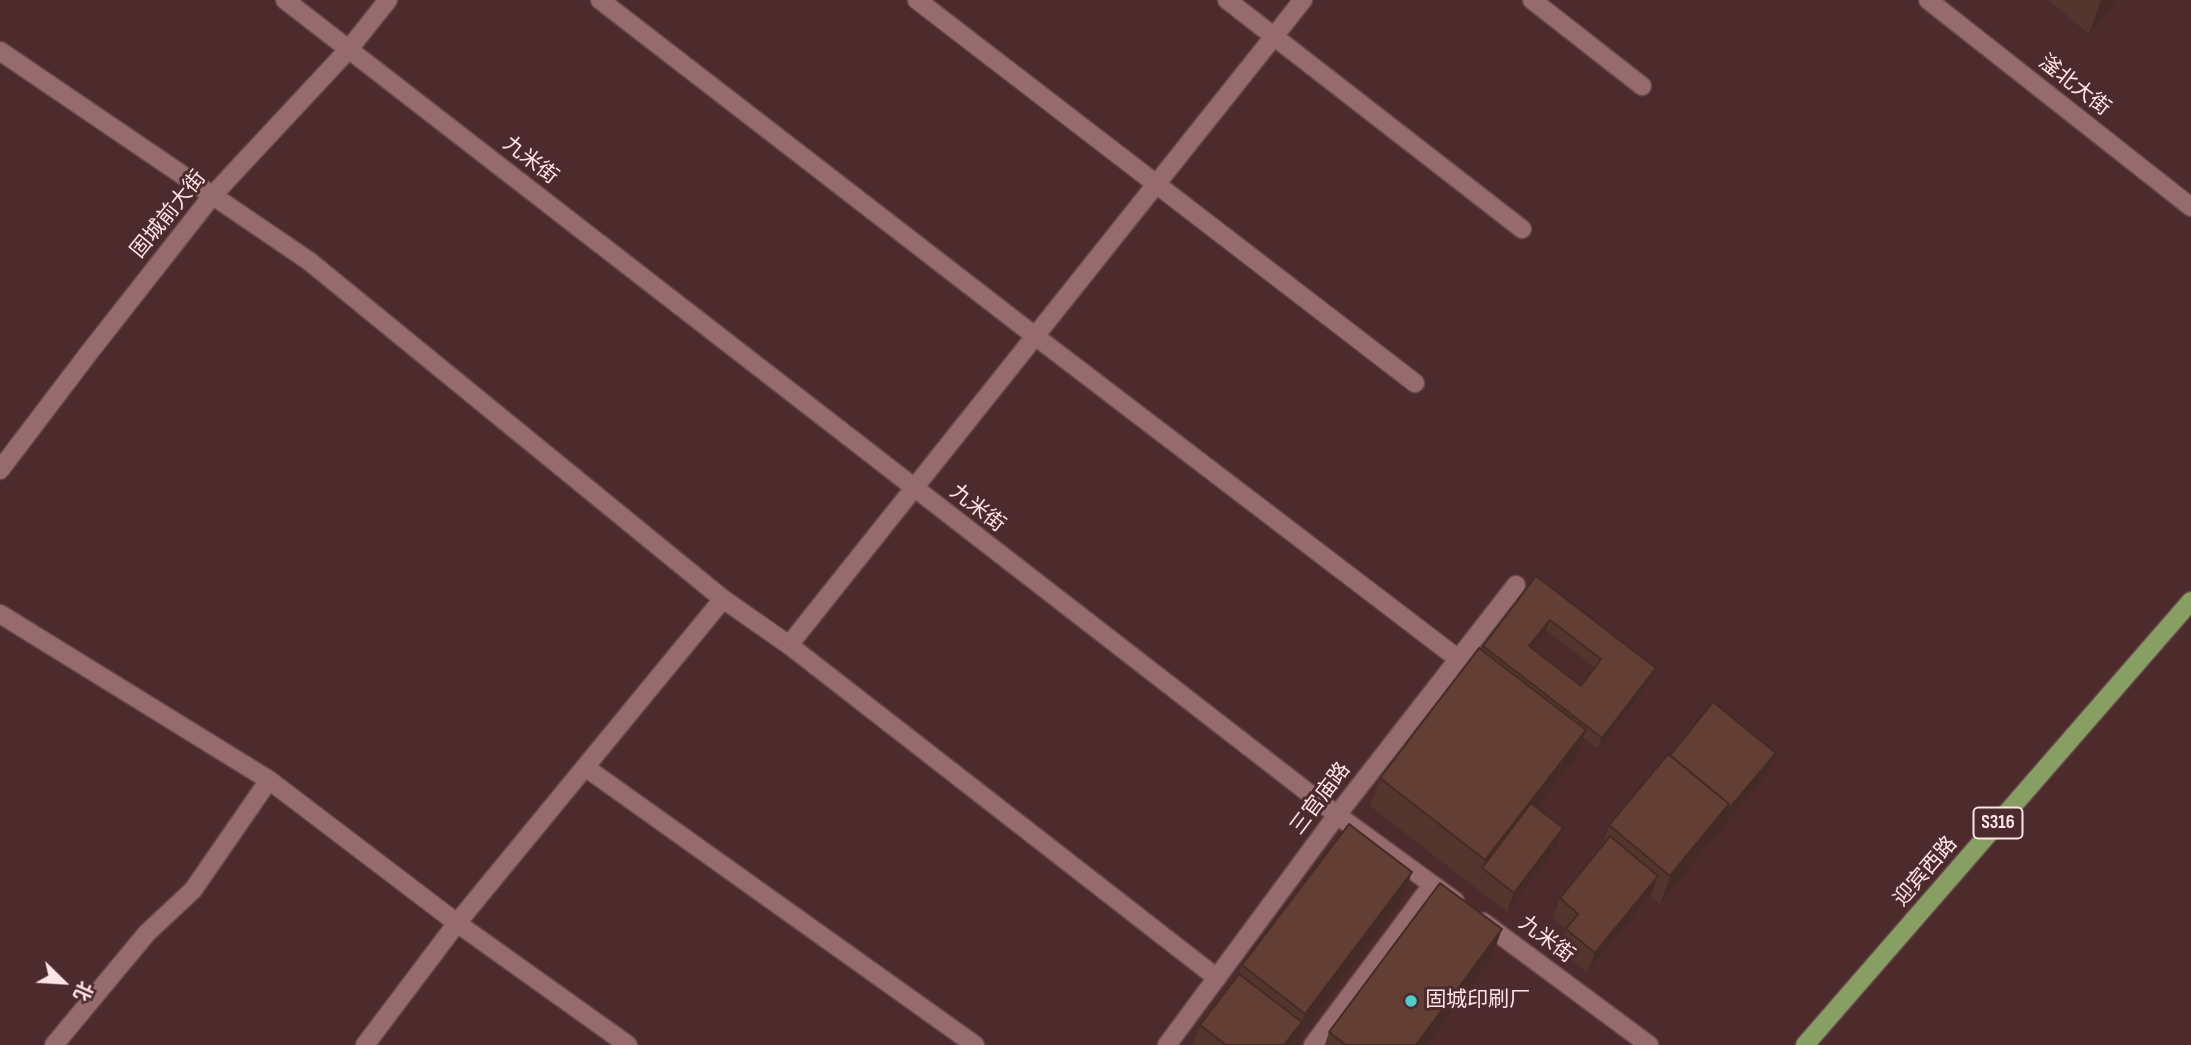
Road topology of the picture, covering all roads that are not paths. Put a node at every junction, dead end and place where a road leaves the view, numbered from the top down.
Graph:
1 (285, 0) edge
2 (388, 0) edge
3 (600, 0) edge
4 (917, 0) edge
5 (1227, 0) edge
6 (1303, 0) edge
7 (1532, 0) edge
8 (1928, 0) edge
9 (1274, 37) junction
10 (349, 49) junction
11 (0, 51) edge
12 (1643, 86) dead end
13 (1157, 184) junction
14 (212, 196) junction
15 (2191, 207) edge
16 (1522, 229) dead end
17 (1035, 336) junction
18 (1415, 383) dead end
19 (0, 470) edge
20 (915, 489) junction
21 (1516, 585) dead end
22 (723, 599) junction
23 (2191, 601) edge
24 (0, 614) edge
25 (789, 645) junction
26 (1457, 658) junction
27 (585, 767) junction
28 (270, 780) junction
29 (1337, 815) junction
30 (1432, 885) junction
31 (457, 923) junction
32 (1217, 978) junction
33 (54, 1045) edge
34 (365, 1045) edge
35 (628, 1045) edge
36 (975, 1045) edge
37 (1167, 1045) edge
38 (1313, 1045) edge
39 (1649, 1045) edge
40 (1805, 1045) edge

1 - 10 street, 九米街
2 - 10 street, 固城前大街
3 - 17 street
4 - 13 street
5 - 9 street
6 - 9 street
7 - 12 street
8 - 15 street, 滏北大街
9 - 13 street
9 - 16 street
10 - 14 street, 固城前大街
10 - 20 street, 九米街
11 - 14 street
13 - 17 street
13 - 18 street
14 - 19 street, 固城前大街
14 - 22 street
17 - 20 street
17 - 26 street
20 - 25 street
20 - 29 street, 九米街
21 - 26 street, 三官庙路
22 - 25 street
22 - 27 street
23 - 40 main road, 迎宾西路 / S316
24 - 28 street
25 - 32 street
26 - 29 street, 三官庙路
27 - 31 street
27 - 36 street
28 - 31 street
28 - 33 street
29 - 30 street, 九米街
29 - 32 street, 三官庙路
30 - 38 street
30 - 39 street, 九米街
31 - 34 street
31 - 35 street
32 - 37 street, 三官庙路

